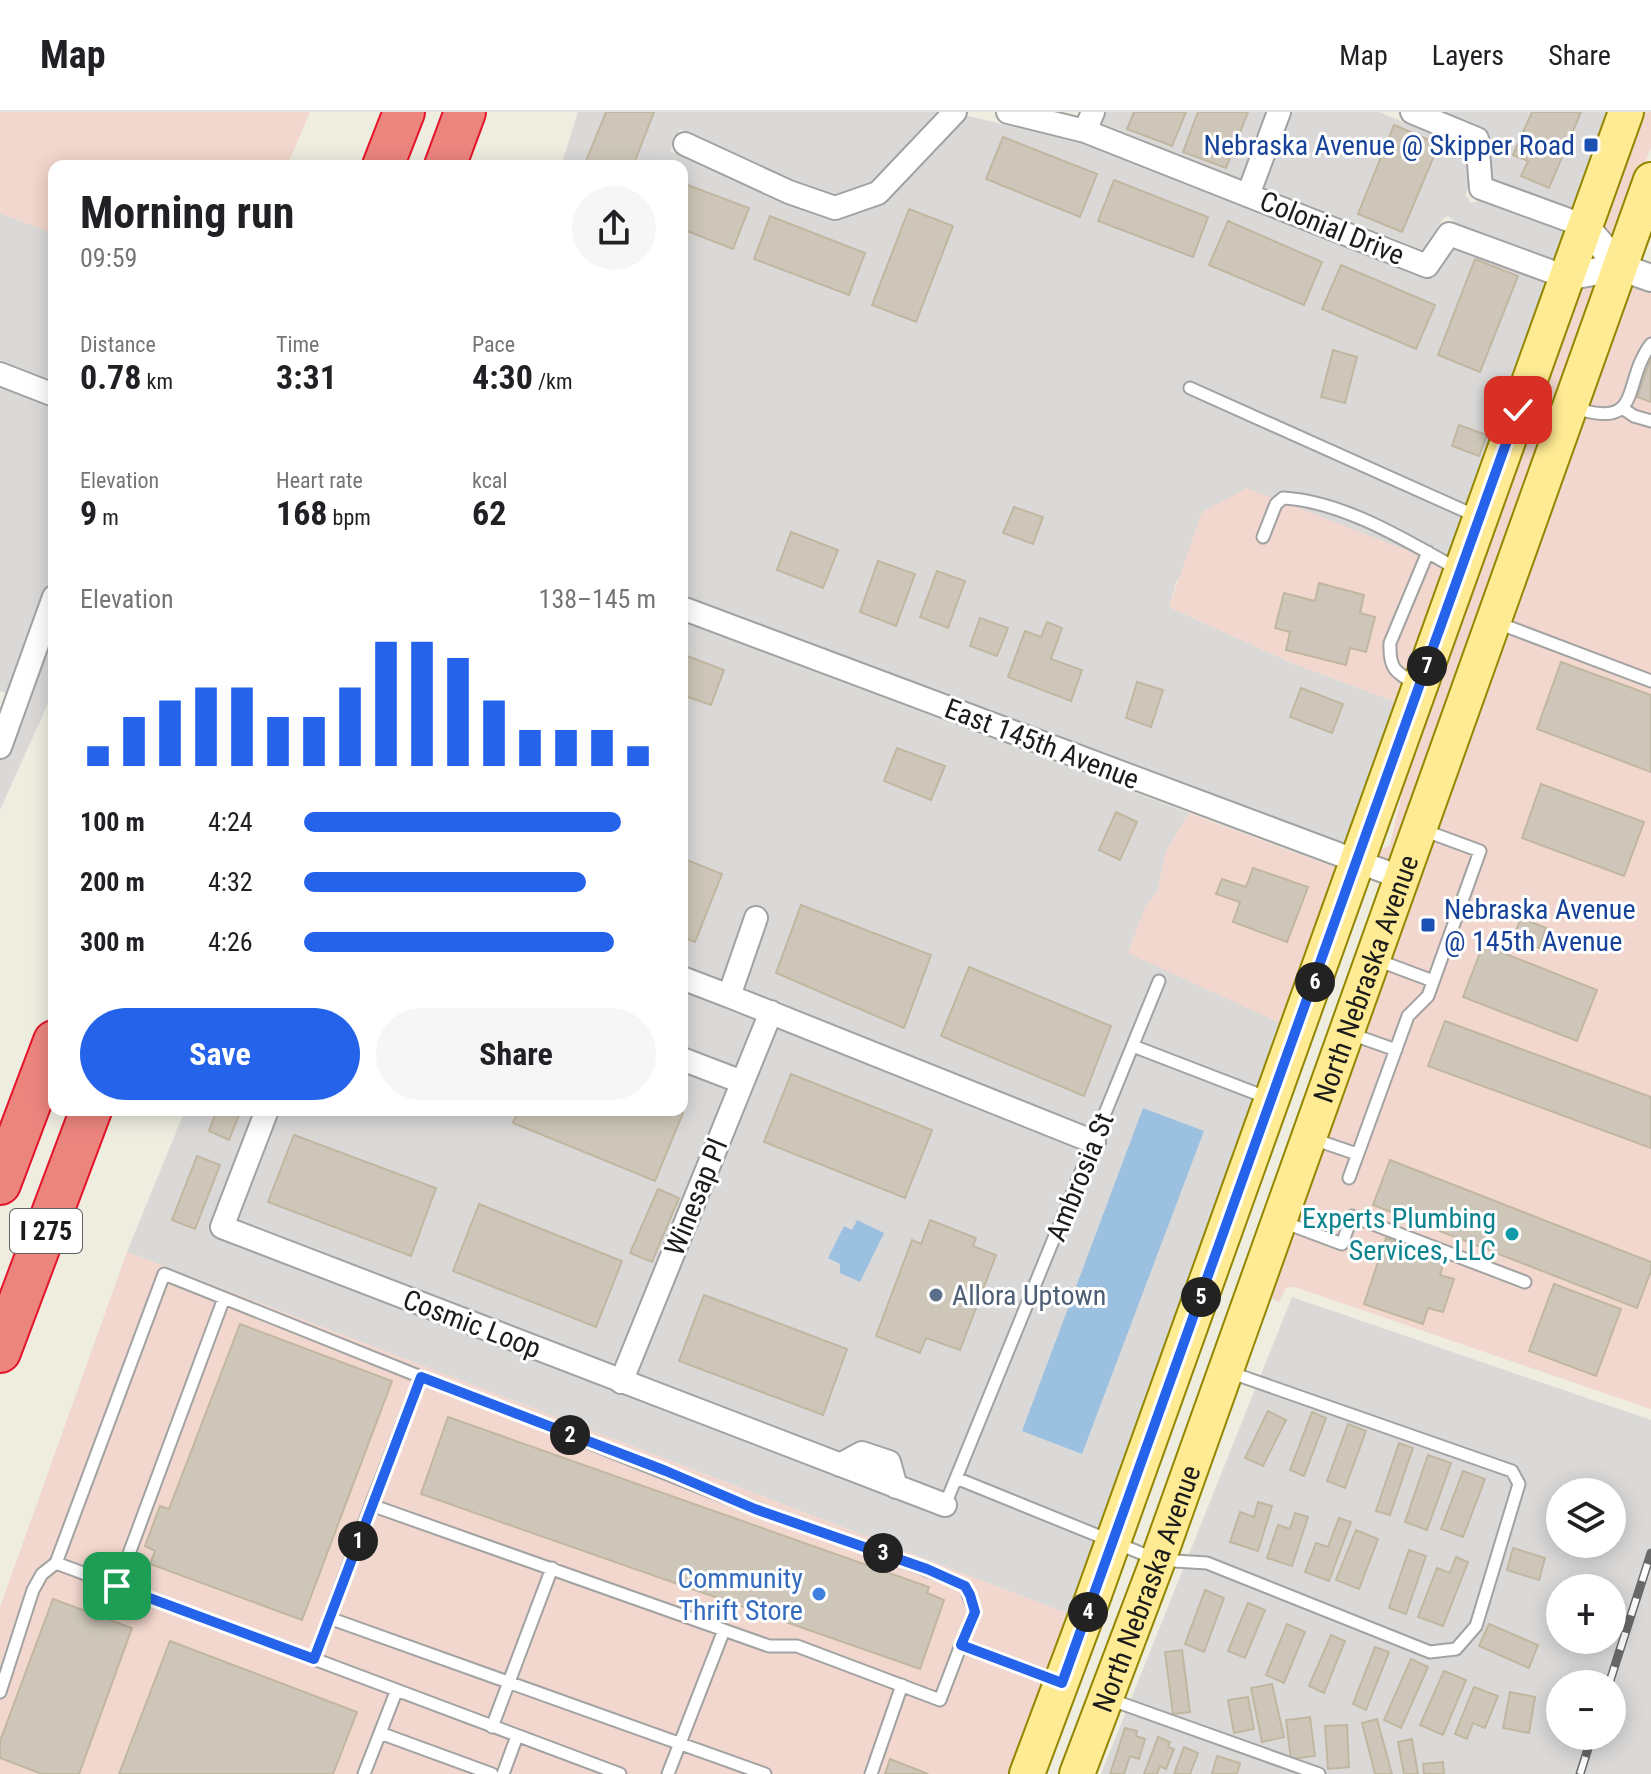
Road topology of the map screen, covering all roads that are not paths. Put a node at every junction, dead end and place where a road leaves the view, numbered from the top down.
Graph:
1 (404, 112) edge
2 (465, 112) edge
3 (955, 112) edge
4 (1008, 112) edge
5 (1279, 112) edge
6 (1412, 112) edge
7 (1626, 112) edge
8 (1089, 122) edge
9 (685, 144) dead end
10 (385, 160) edge
11 (447, 160) edge
12 (1651, 180) edge
13 (1248, 195) junction
14 (1585, 226) junction
15 (1635, 272) edge
16 (1566, 277) junction
17 (1651, 344) edge
18 (0, 374) edge
19 (1190, 388) dead end
20 (48, 393) edge
21 (1570, 406) junction
22 (1622, 408) junction
23 (1651, 421) edge
24 (1480, 518) junction
25 (1263, 537) dead end
26 (1428, 552) junction
27 (1461, 572) junction
28 (688, 610) edge
29 (48, 611) edge
30 (1493, 621) junction
31 (1651, 681) edge
32 (1420, 686) junction
33 (7, 707) edge
34 (0, 747) edge
35 (1418, 829) junction
36 (1357, 862) junction
37 (1402, 878) junction
38 (756, 918) dead end
39 (1373, 959) junction
40 (688, 980) edge
41 (1159, 981) dead end
42 (1433, 981) junction
43 (729, 996) junction
44 (771, 1012) junction
45 (1346, 1032) junction
46 (1133, 1046) junction
47 (1396, 1050) junction
48 (48, 1057) edge
49 (688, 1061) edge
50 (742, 1082) junction
51 (1272, 1099) junction
52 (89, 1116) edge
53 (265, 1116) edge
54 (1309, 1137) junction
55 (1094, 1142) junction
56 (1357, 1154) junction
57 (1349, 1178) dead end
58 (0, 1184) edge
59 (1279, 1220) junction
60 (1525, 1282) dead end
61 (224, 1298) junction
62 (0, 1352) edge
63 (1225, 1370) junction
64 (421, 1377) junction
65 (621, 1382) junction
66 (956, 1478) junction
67 (371, 1505) junction
68 (945, 1505) joint
69 (1113, 1543) junction
70 (1158, 1560) junction
71 (56, 1563) junction
72 (552, 1568) junction
73 (117, 1586) junction
74 (329, 1618) junction
75 (724, 1630) junction
76 (961, 1645) junction
77 (314, 1659) junction
78 (509, 1682) junction
79 (1062, 1683) junction
80 (902, 1685) junction
81 (0, 1692) edge
82 (396, 1692) junction
83 (1106, 1698) junction
84 (492, 1727) junction
85 (380, 1733) junction
86 (517, 1736) junction
87 (680, 1744) junction
88 (364, 1774) edge
89 (492, 1774) edge
90 (503, 1774) edge
91 (620, 1774) edge
92 (668, 1774) edge
93 (765, 1774) edge
94 (871, 1774) edge
95 (1027, 1774) edge
96 (1077, 1774) edge
97 (1319, 1774) edge

1 - 10 highway
2 - 11 highway
3 - 9 street
4 - 8 street, Colonial Drive
5 - 13 street
6 - 14 street
7 - 14 main road, North Nebraska Avenue
8 - 13 street, Colonial Drive
12 - 15 main road, North Nebraska Avenue
13 - 16 street, Colonial Drive
14 - 15 street
14 - 16 main road, North Nebraska Avenue
15 - 16 street
15 - 21 main road, North Nebraska Avenue
16 - 24 main road, North Nebraska Avenue
17 - 22 lane
18 - 20 street
19 - 24 lane
21 - 22 lane
21 - 30 main road, North Nebraska Avenue
22 - 23 lane
24 - 27 main road, North Nebraska Avenue
25 - 26 lane
26 - 27 lane
26 - 32 lane
27 - 32 main road, North Nebraska Avenue
28 - 36 street, East 145th Avenue
29 - 33 street
30 - 31 lane
30 - 35 main road, North Nebraska Avenue
32 - 36 main road, North Nebraska Avenue
33 - 34 street
35 - 37 main road, North Nebraska Avenue
35 - 42 lane
36 - 37 street, East 145th Avenue
36 - 51 main road, North Nebraska Avenue
37 - 39 main road, North Nebraska Avenue
38 - 43 street
39 - 42 lane
39 - 45 main road, North Nebraska Avenue
40 - 43 street
41 - 46 lane, Ambrosia St
42 - 47 lane
43 - 44 street
44 - 50 street, Winesap Pl
44 - 55 street
45 - 47 lane
45 - 54 main road, North Nebraska Avenue
46 - 51 lane
46 - 55 lane, Ambrosia St
47 - 56 lane
48 - 58 highway, I 275
49 - 50 street
50 - 65 street, Winesap Pl
51 - 69 main road, North Nebraska Avenue
52 - 62 highway, I 275
53 - 65 street, Cosmic Loop
54 - 56 lane
54 - 59 main road, North Nebraska Avenue
55 - 66 lane, Ambrosia St
56 - 57 lane
59 - 60 lane
59 - 63 main road, North Nebraska Avenue
61 - 64 lane
61 - 71 lane
61 - 73 lane
63 - 70 main road, North Nebraska Avenue
63 - 70 lane
64 - 67 lane
64 - 76 lane
65 - 68 street, Cosmic Loop
66 - 68 lane, Ambrosia St
66 - 69 lane
67 - 72 lane
67 - 74 lane
69 - 70 lane
69 - 79 main road, North Nebraska Avenue
70 - 83 main road, North Nebraska Avenue
71 - 73 lane
71 - 81 lane
72 - 75 lane
72 - 78 lane
73 - 77 lane
74 - 77 lane
74 - 78 lane
75 - 80 lane
75 - 87 lane
76 - 79 lane
76 - 80 lane
77 - 82 lane
78 - 84 lane
78 - 87 lane
79 - 95 main road, North Nebraska Avenue
80 - 94 lane
82 - 84 lane
82 - 85 lane
83 - 96 main road, North Nebraska Avenue
83 - 97 lane
84 - 86 lane
85 - 88 lane
85 - 89 lane
86 - 90 lane
86 - 91 lane
87 - 92 lane
87 - 93 lane

